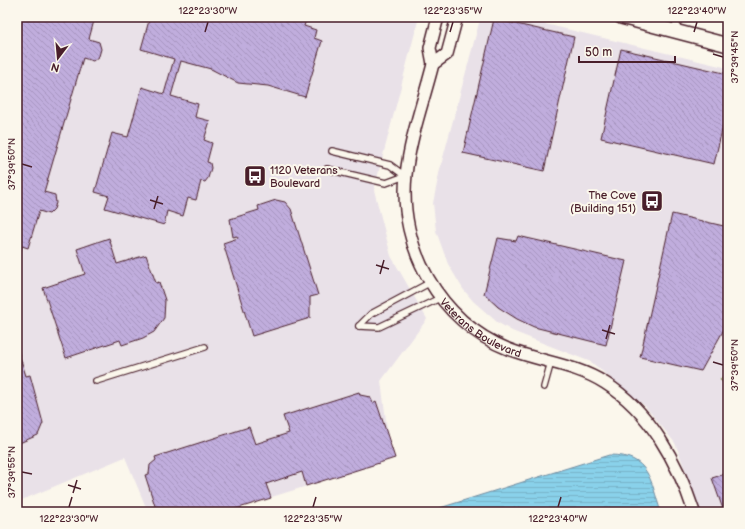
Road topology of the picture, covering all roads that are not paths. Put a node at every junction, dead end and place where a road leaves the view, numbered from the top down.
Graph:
1 (438, 17) edge
2 (457, 17) edge
3 (621, 17) edge
4 (682, 17) edge
5 (673, 30) junction
6 (728, 45) edge
7 (433, 64) junction
8 (332, 151) dead end
9 (328, 169) dead end
10 (405, 176) junction
11 (431, 282) junction
12 (440, 298) junction
13 (205, 347) dead end
14 (551, 362) junction
15 (96, 381) dead end
16 (544, 387) dead end
17 (694, 512) edge

1 - 7 street, Veterans Boulevard
2 - 7 street
3 - 5 street
4 - 5 lane
5 - 6 street
7 - 10 street, Veterans Boulevard
8 - 10 lane
9 - 10 lane
10 - 11 street, Veterans Boulevard
11 - 12 street, Veterans Boulevard
11 - 12 lane
12 - 14 street, Veterans Boulevard
13 - 15 lane
14 - 16 lane
14 - 17 street, Veterans Boulevard

